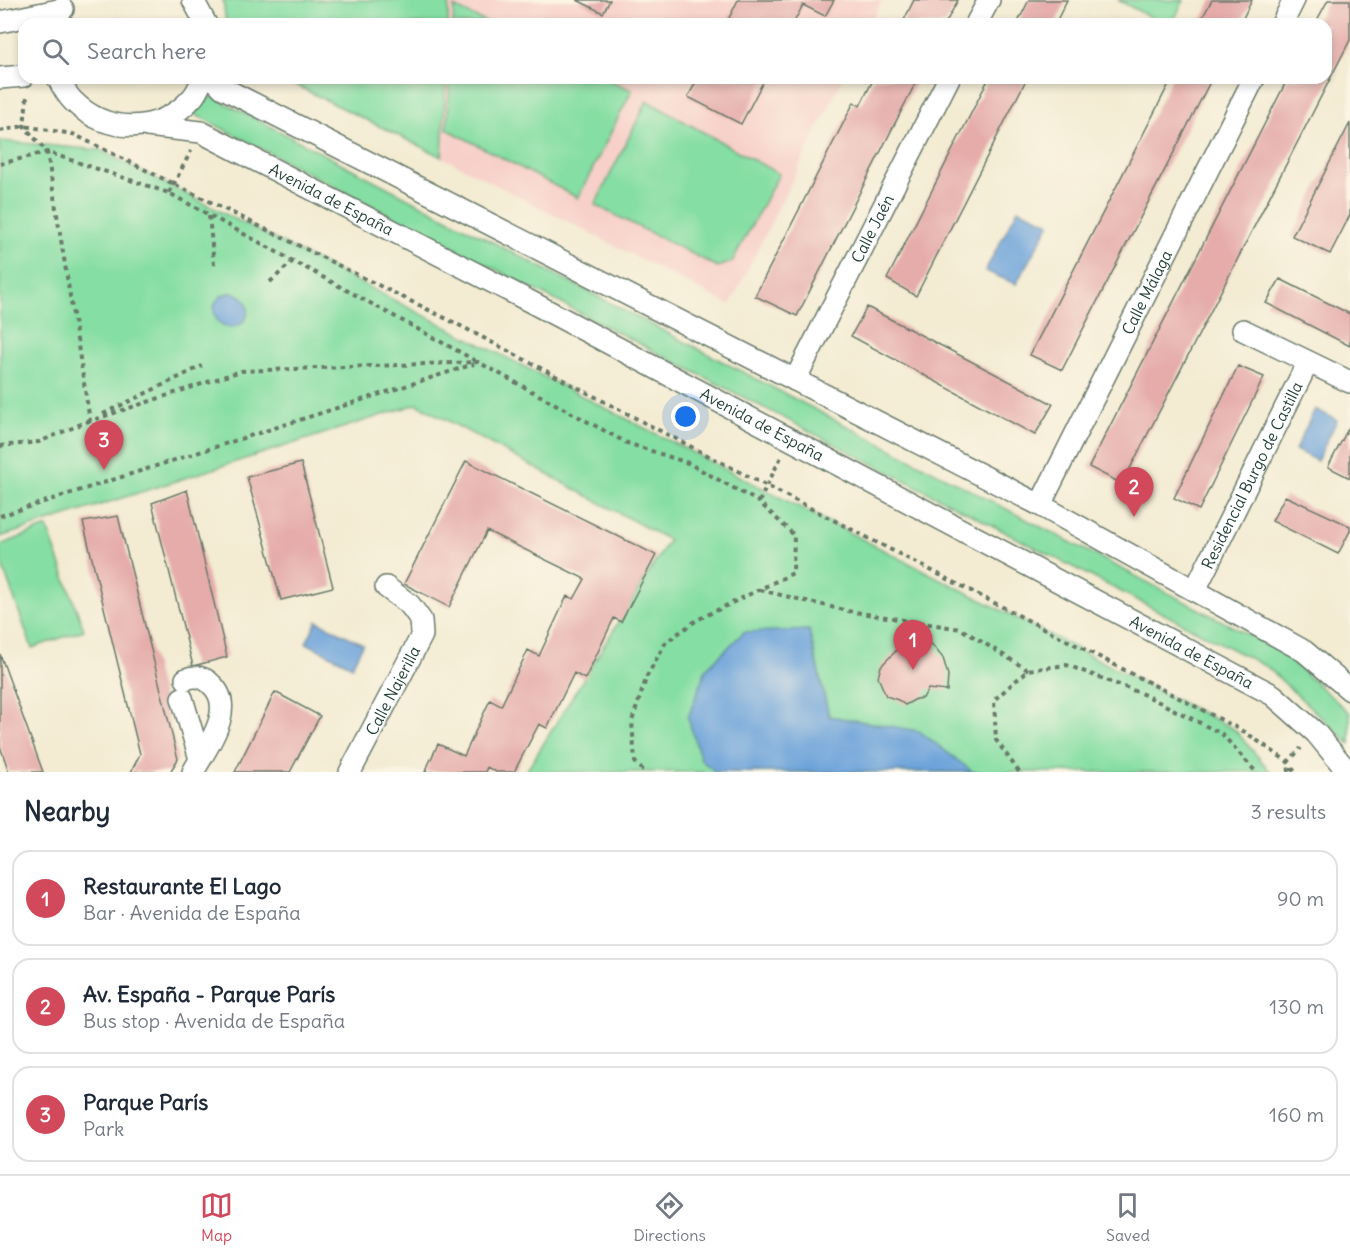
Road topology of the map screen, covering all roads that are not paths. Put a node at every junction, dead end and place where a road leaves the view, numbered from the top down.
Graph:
1 (193, 0) edge
2 (988, 0) edge
3 (1294, 0) edge
4 (63, 11) edge
5 (1, 18) edge
6 (203, 18) edge
7 (979, 18) edge
8 (1285, 18) edge
9 (0, 78) edge
10 (18, 81) edge
11 (62, 84) edge
12 (201, 84) edge
13 (219, 84) edge
14 (946, 84) edge
15 (1251, 84) edge
16 (147, 126) junction
17 (1244, 330) dead end
18 (1308, 362) junction
19 (795, 380) junction
20 (1350, 382) edge
21 (1040, 505) junction
22 (386, 587) dead end
23 (1195, 590) junction
24 (1350, 690) edge
25 (196, 765) edge
26 (350, 772) edge
27 (1348, 772) edge

1 - 6 street
2 - 7 street
3 - 8 street
4 - 5 street
9 - 10 street
11 - 16 street, Avenida de España
12 - 16 street
13 - 19 street
14 - 19 street, Calle Jaén
15 - 21 street, Calle Málaga
16 - 27 street, Avenida de España
17 - 18 street, Residencial Burgo de Castilla
18 - 20 street, Residencial Burgo de Castilla
18 - 23 street, Residencial Burgo de Castilla
19 - 21 street
21 - 23 street
22 - 26 street, Calle Najerilla
23 - 24 street
25 - 25 street

